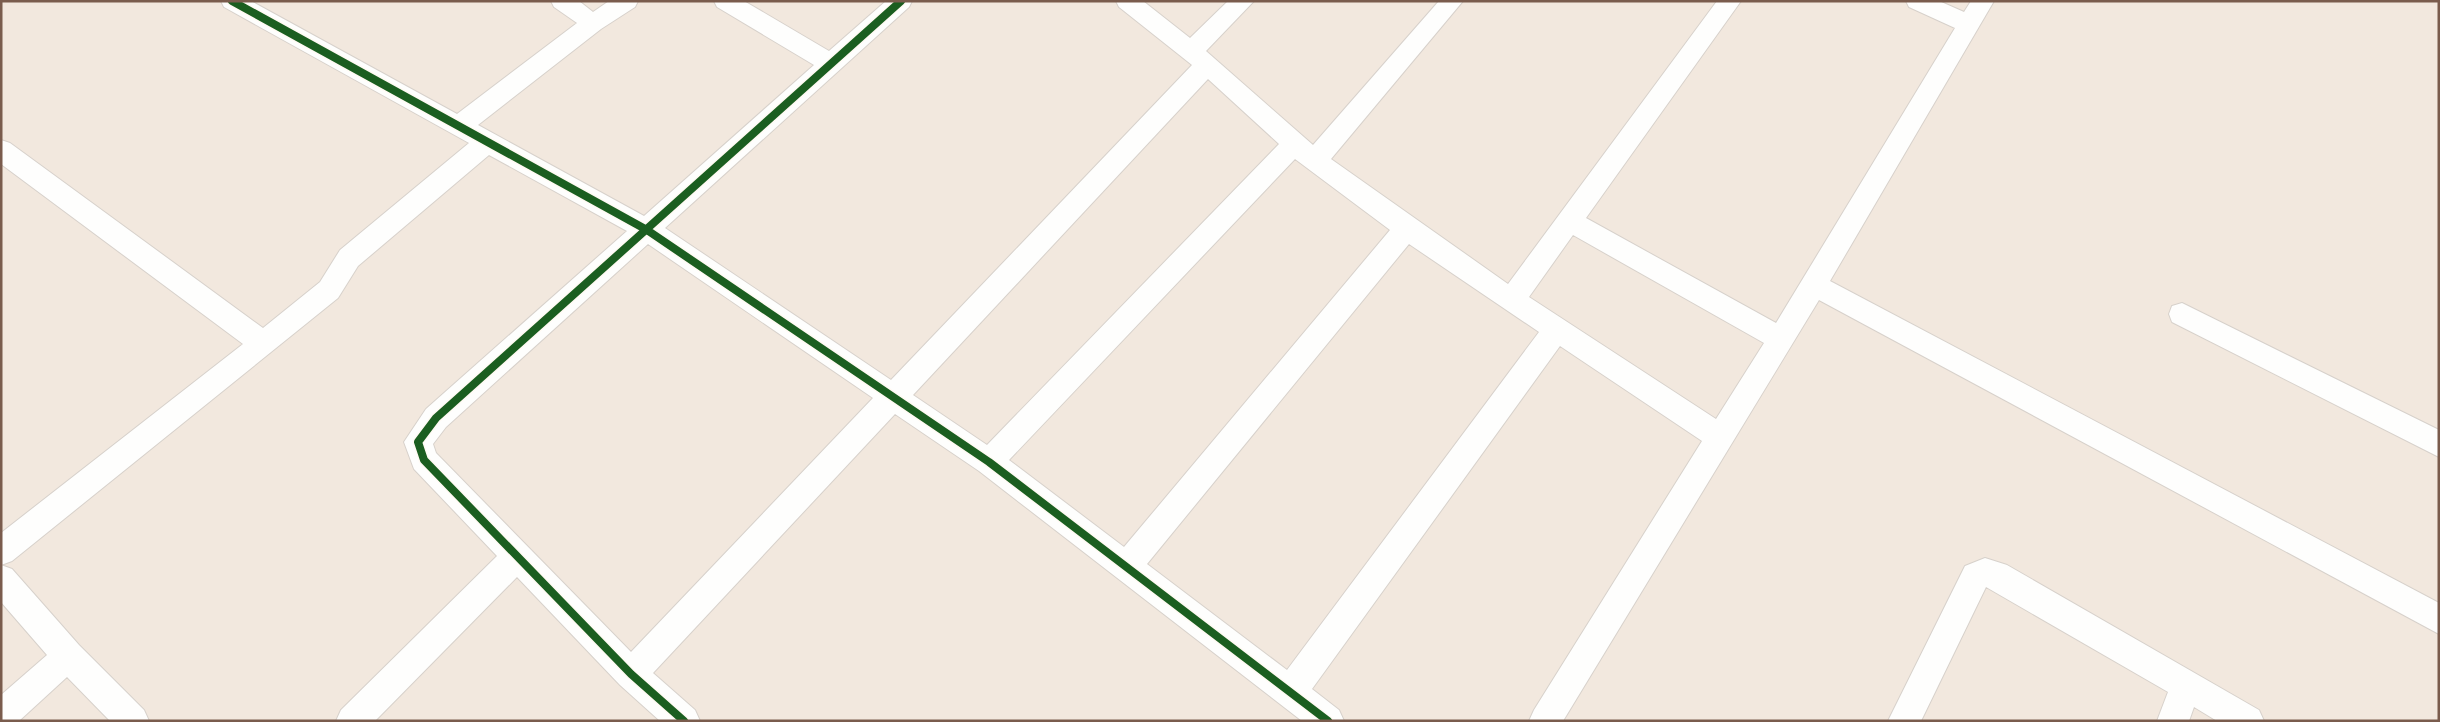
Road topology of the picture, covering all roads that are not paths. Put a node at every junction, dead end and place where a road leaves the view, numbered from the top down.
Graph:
1 (232, 1) edge
2 (562, 1) edge
3 (627, 1) edge
4 (725, 1) edge
5 (901, 1) edge
6 (1128, 1) edge
7 (1243, 1) edge
8 (1452, 1) edge
9 (1730, 1) edge
10 (1918, 1) edge
11 (1983, 1) edge
12 (593, 24) junction
13 (1969, 24) junction
14 (1199, 57) junction
15 (832, 64) junction
16 (458, 126) junction
17 (486, 143) junction
18 (1295, 143) junction
19 (1, 150) edge
20 (1316, 160) junction
21 (1570, 221) junction
22 (1406, 228) junction
23 (647, 230) junction
24 (1814, 285) junction
25 (1511, 301) junction
26 (2182, 314) dead end
27 (1556, 330) junction
28 (1780, 339) junction
29 (263, 344) junction
30 (893, 397) junction
31 (1719, 436) junction
32 (2439, 444) edge
33 (989, 462) junction
34 (1, 550) edge
35 (518, 555) junction
36 (1126, 567) junction
37 (1, 579) edge
38 (2439, 619) edge
39 (68, 656) junction
40 (631, 674) junction
41 (2186, 686) junction
42 (1290, 692) junction
43 (1, 716) edge
44 (133, 721) edge
45 (352, 721) edge
46 (684, 721) edge
47 (1328, 721) edge
48 (1545, 721) edge
49 (1904, 721) edge
50 (2173, 721) edge
51 (2248, 721) edge

1 - 16 street
2 - 12 street
3 - 12 street
4 - 15 street
5 - 15 street
6 - 14 street
7 - 14 street
8 - 20 street
9 - 21 street
10 - 13 street
11 - 13 street
12 - 16 street
13 - 24 street
14 - 18 street
14 - 30 street
15 - 23 street
16 - 17 street
17 - 23 street
17 - 29 street
18 - 20 street
18 - 33 street
19 - 29 street
20 - 22 street
21 - 25 street
21 - 28 street
22 - 25 street
22 - 36 street
23 - 30 street
23 - 35 street
24 - 28 street
24 - 38 street
25 - 27 street
26 - 32 street
27 - 31 street
27 - 42 street
28 - 31 street
29 - 34 street
30 - 33 street
30 - 40 street
31 - 48 street
33 - 36 street
35 - 40 street
35 - 45 street
36 - 42 street
37 - 39 street
39 - 43 street
39 - 44 street
40 - 46 street
41 - 49 street
41 - 50 street
41 - 51 street
42 - 47 street

